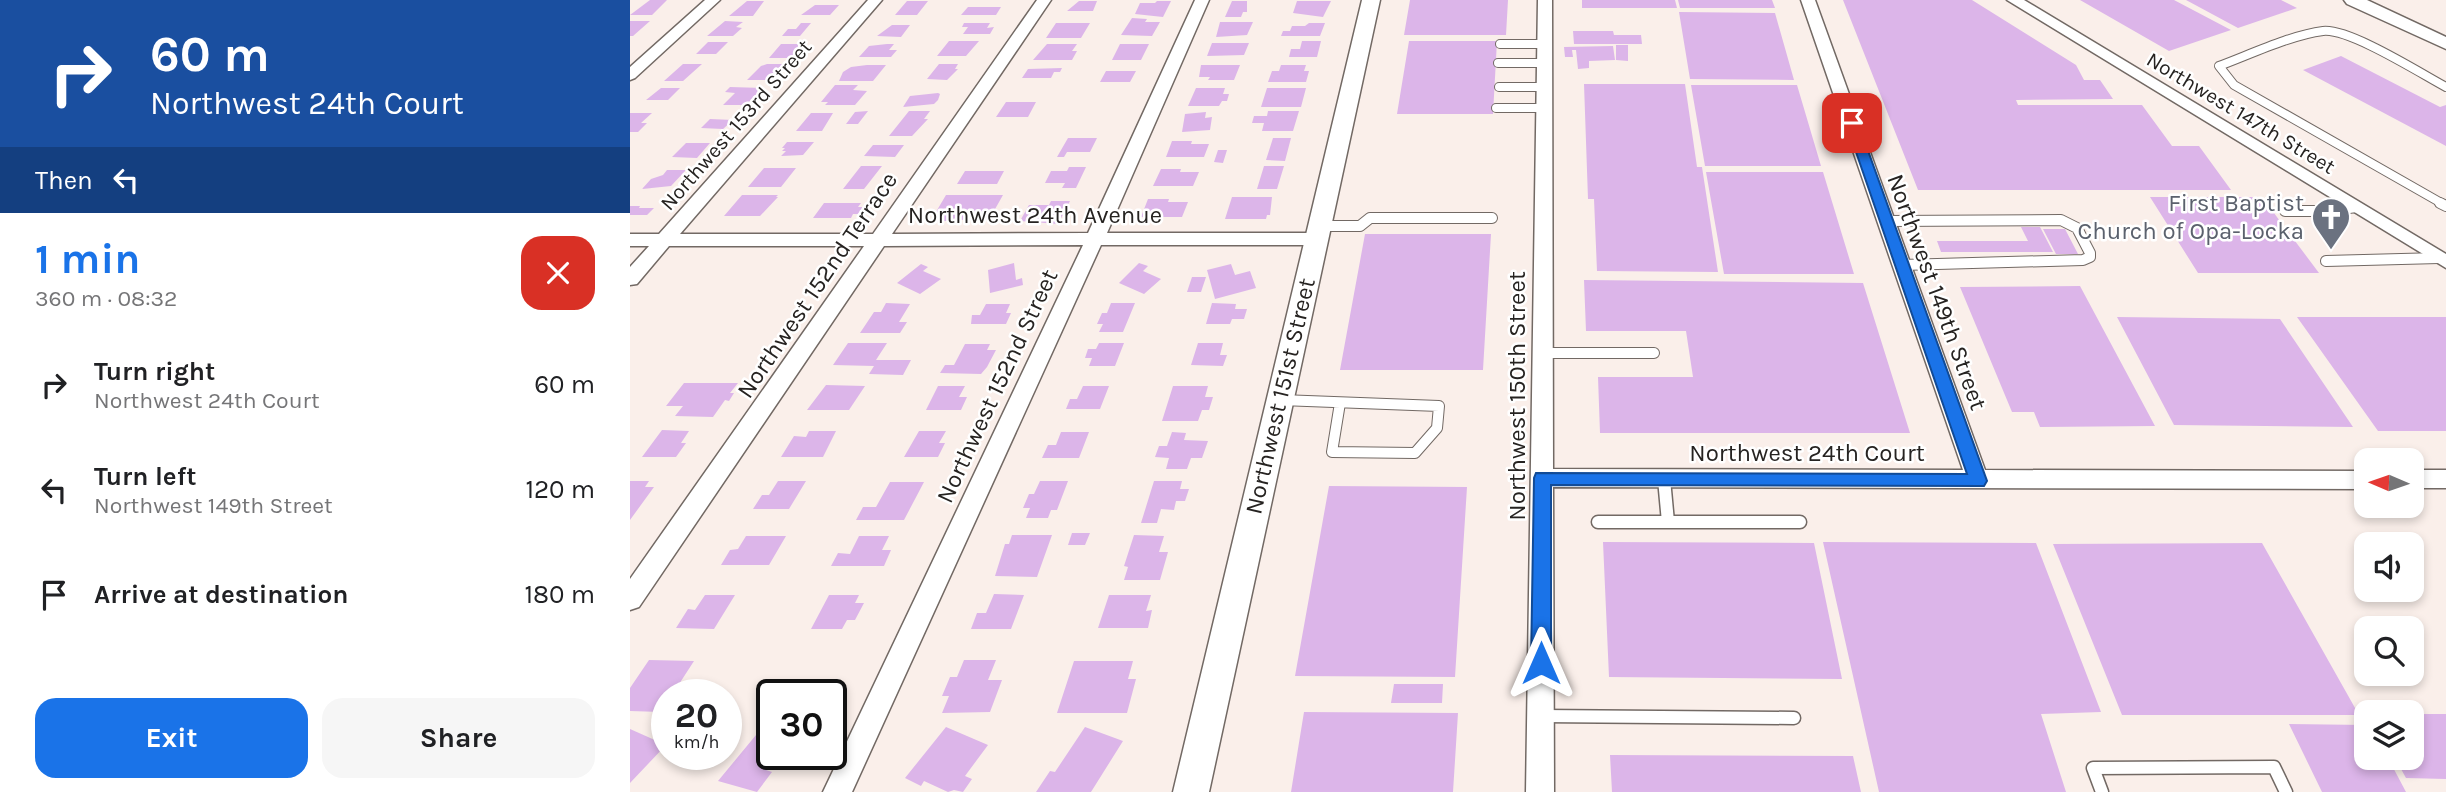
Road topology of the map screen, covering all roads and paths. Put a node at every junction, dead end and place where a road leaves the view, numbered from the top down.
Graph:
1 (713, 0) edge
2 (875, 0) edge
3 (1044, 0) edge
4 (1202, 0) edge
5 (1371, 0) edge
6 (1545, 0) edge
7 (1808, 0) edge
8 (2014, 0) edge
9 (2353, 0) edge
10 (1500, 44) dead end
11 (2446, 44) edge
12 (1545, 53) junction
13 (1498, 63) dead end
14 (630, 75) edge
15 (1499, 87) dead end
16 (2446, 87) edge
17 (1544, 97) junction
18 (1496, 108) dead end
19 (2446, 206) edge
20 (2356, 207) junction
21 (2286, 211) dead end
22 (1492, 218) dead end
23 (1886, 221) junction
24 (1317, 232) junction
25 (1095, 239) junction
26 (630, 240) edge
27 (664, 240) junction
28 (877, 240) junction
29 (2442, 260) edge
30 (2326, 261) dead end
31 (1902, 264) junction
32 (630, 279) edge
33 (1543, 353) junction
34 (1654, 353) dead end
35 (1279, 400) junction
36 (1340, 403) junction
37 (1542, 478) junction
38 (1664, 479) junction
39 (2446, 479) edge
40 (2354, 480) edge
41 (2424, 480) edge
42 (1978, 481) junction
43 (1598, 522) dead end
44 (1668, 522) junction
45 (1800, 522) dead end
46 (630, 599) edge
47 (1541, 716) junction
48 (1794, 718) dead end
49 (838, 792) edge
50 (1191, 792) edge
51 (1540, 792) edge
52 (2102, 792) edge
53 (2286, 792) edge

1 - 14 street
2 - 27 street, Northwest 153rd Street
3 - 28 street, Northwest 152nd Terrace
4 - 25 street, Northwest 152nd Street
5 - 24 street, Northwest 151st Street
6 - 12 street, Northwest 150th Street
7 - 23 street, Northwest 149th Street
8 - 20 street, Northwest 147th Street
9 - 11 street
10 - 12 lane
12 - 13 lane
12 - 17 street, Northwest 150th Street
15 - 17 lane
16 - 19 lane
17 - 18 lane
17 - 33 street, Northwest 150th Street
20 - 21 lane
20 - 29 street, Northwest 147th Street
22 - 24 lane
23 - 31 street, Northwest 149th Street
23 - 31 lane
24 - 25 street, Northwest 24th Avenue
24 - 35 street, Northwest 151st Street
25 - 28 street, Northwest 24th Avenue
25 - 49 street, Northwest 152nd Street
26 - 27 street, Northwest 24th Avenue
27 - 28 street, Northwest 24th Avenue
27 - 32 street, Northwest 153rd Street
28 - 46 street, Northwest 152nd Terrace
29 - 30 lane
31 - 42 street, Northwest 149th Street
33 - 34 lane
33 - 37 street, Northwest 150th Street
35 - 36 lane
35 - 50 street, Northwest 151st Street
36 - 36 lane
37 - 38 street, Northwest 24th Court
37 - 47 street, Northwest 150th Street
38 - 42 street, Northwest 24th Court
38 - 44 lane
39 - 41 street
40 - 42 street, Northwest 24th Court
43 - 44 lane
44 - 45 lane
47 - 48 lane
47 - 51 street, Northwest 150th Street
52 - 53 lane

